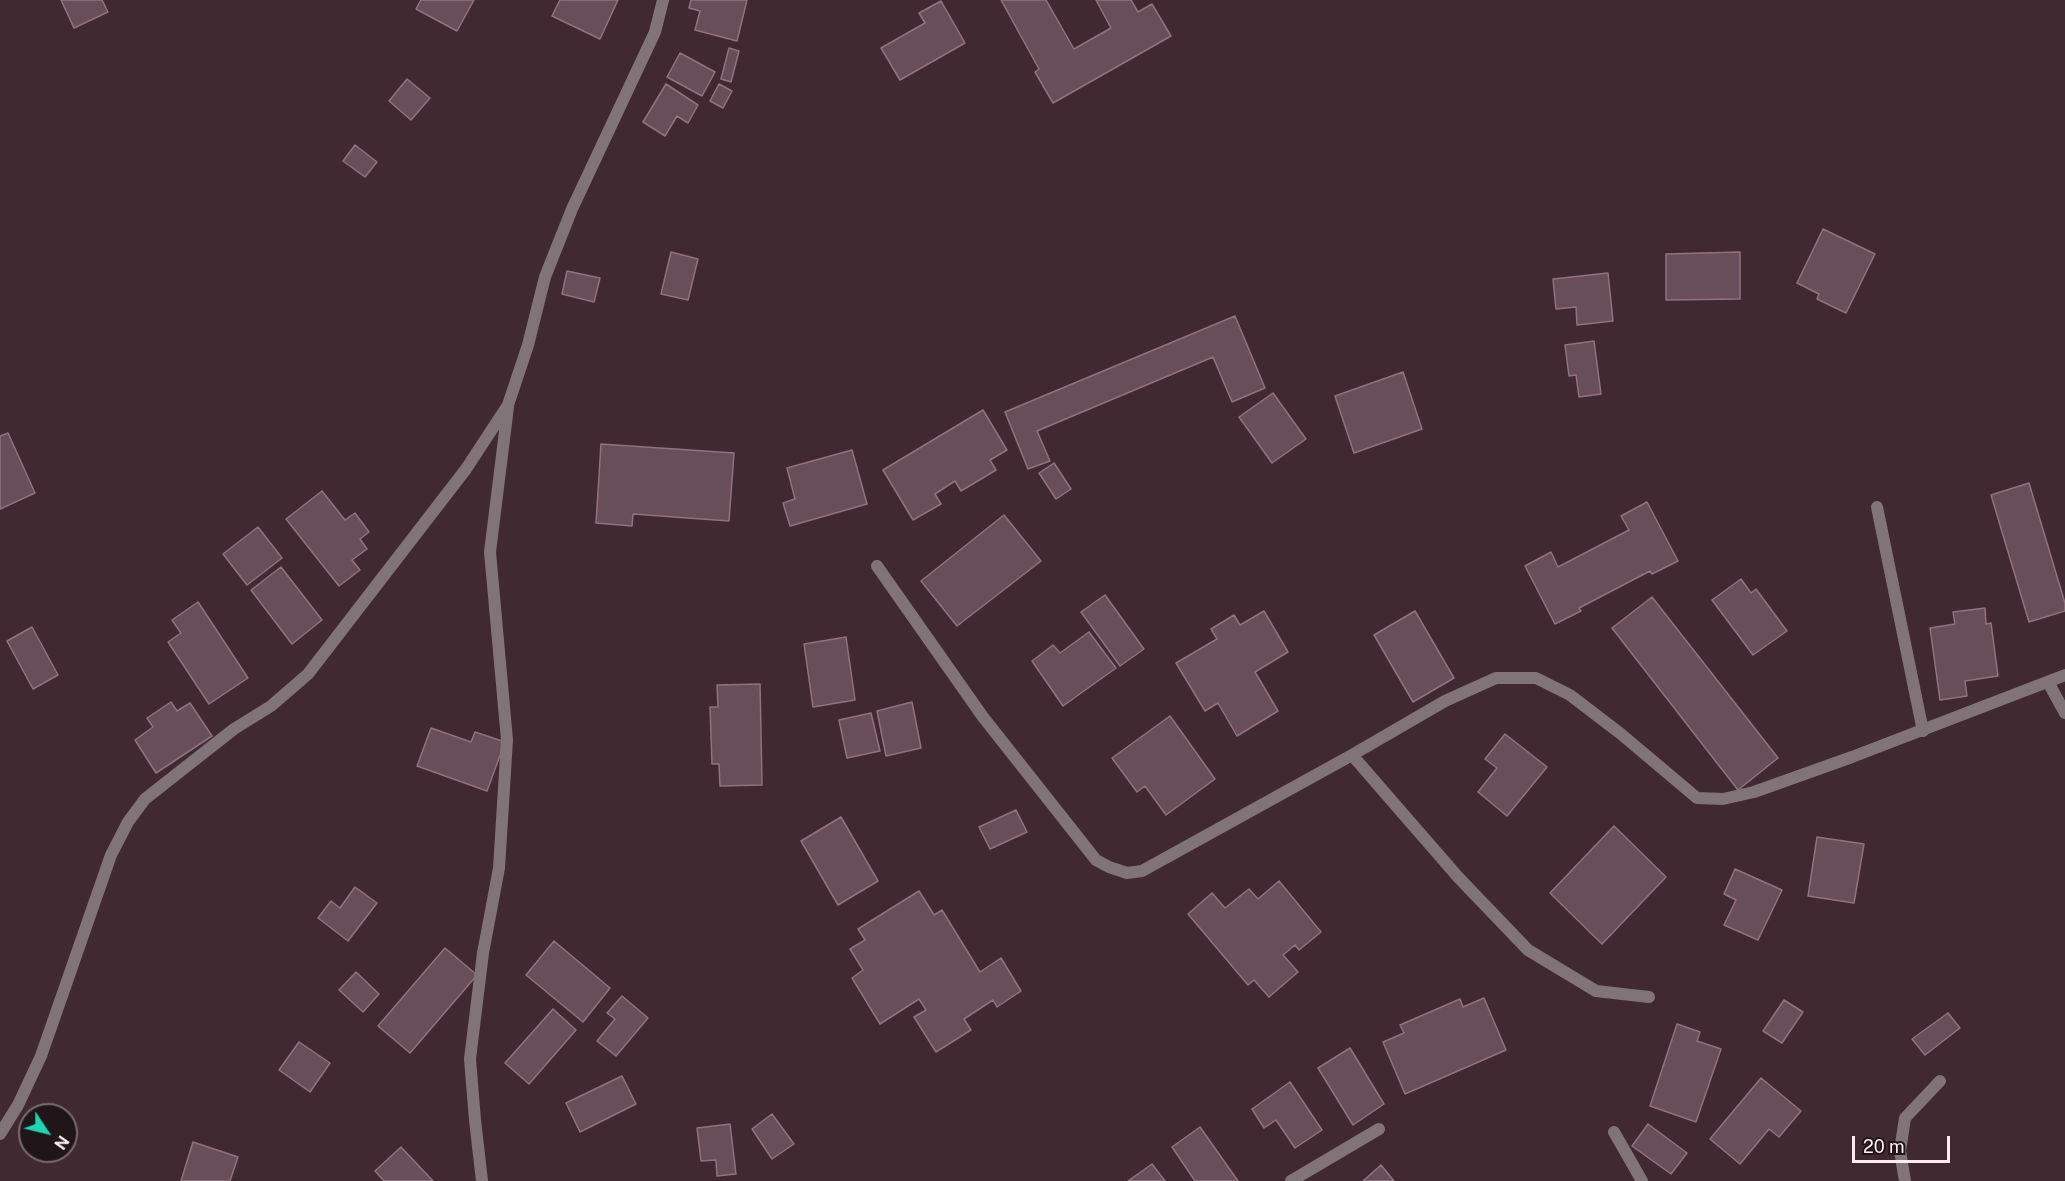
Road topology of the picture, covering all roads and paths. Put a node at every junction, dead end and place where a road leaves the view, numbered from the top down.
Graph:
1 (663, 0) edge
2 (508, 405) junction
3 (1877, 507) dead end
4 (878, 566) dead end
5 (2065, 675) edge
6 (2048, 682) junction
7 (2065, 713) edge
8 (1923, 731) junction
9 (1353, 755) junction
10 (1649, 997) dead end
11 (1940, 1081) dead end
12 (1379, 1129) dead end
13 (1614, 1132) dead end
14 (0, 1134) edge
15 (483, 1181) edge
16 (1291, 1181) edge
17 (1642, 1181) edge
18 (1905, 1181) edge

1 - 2 street
2 - 14 street
2 - 15 street
3 - 8 street
4 - 9 street
5 - 6 street
6 - 7 street
6 - 8 street
8 - 9 street
9 - 10 street
11 - 18 street
12 - 16 street
13 - 17 street

